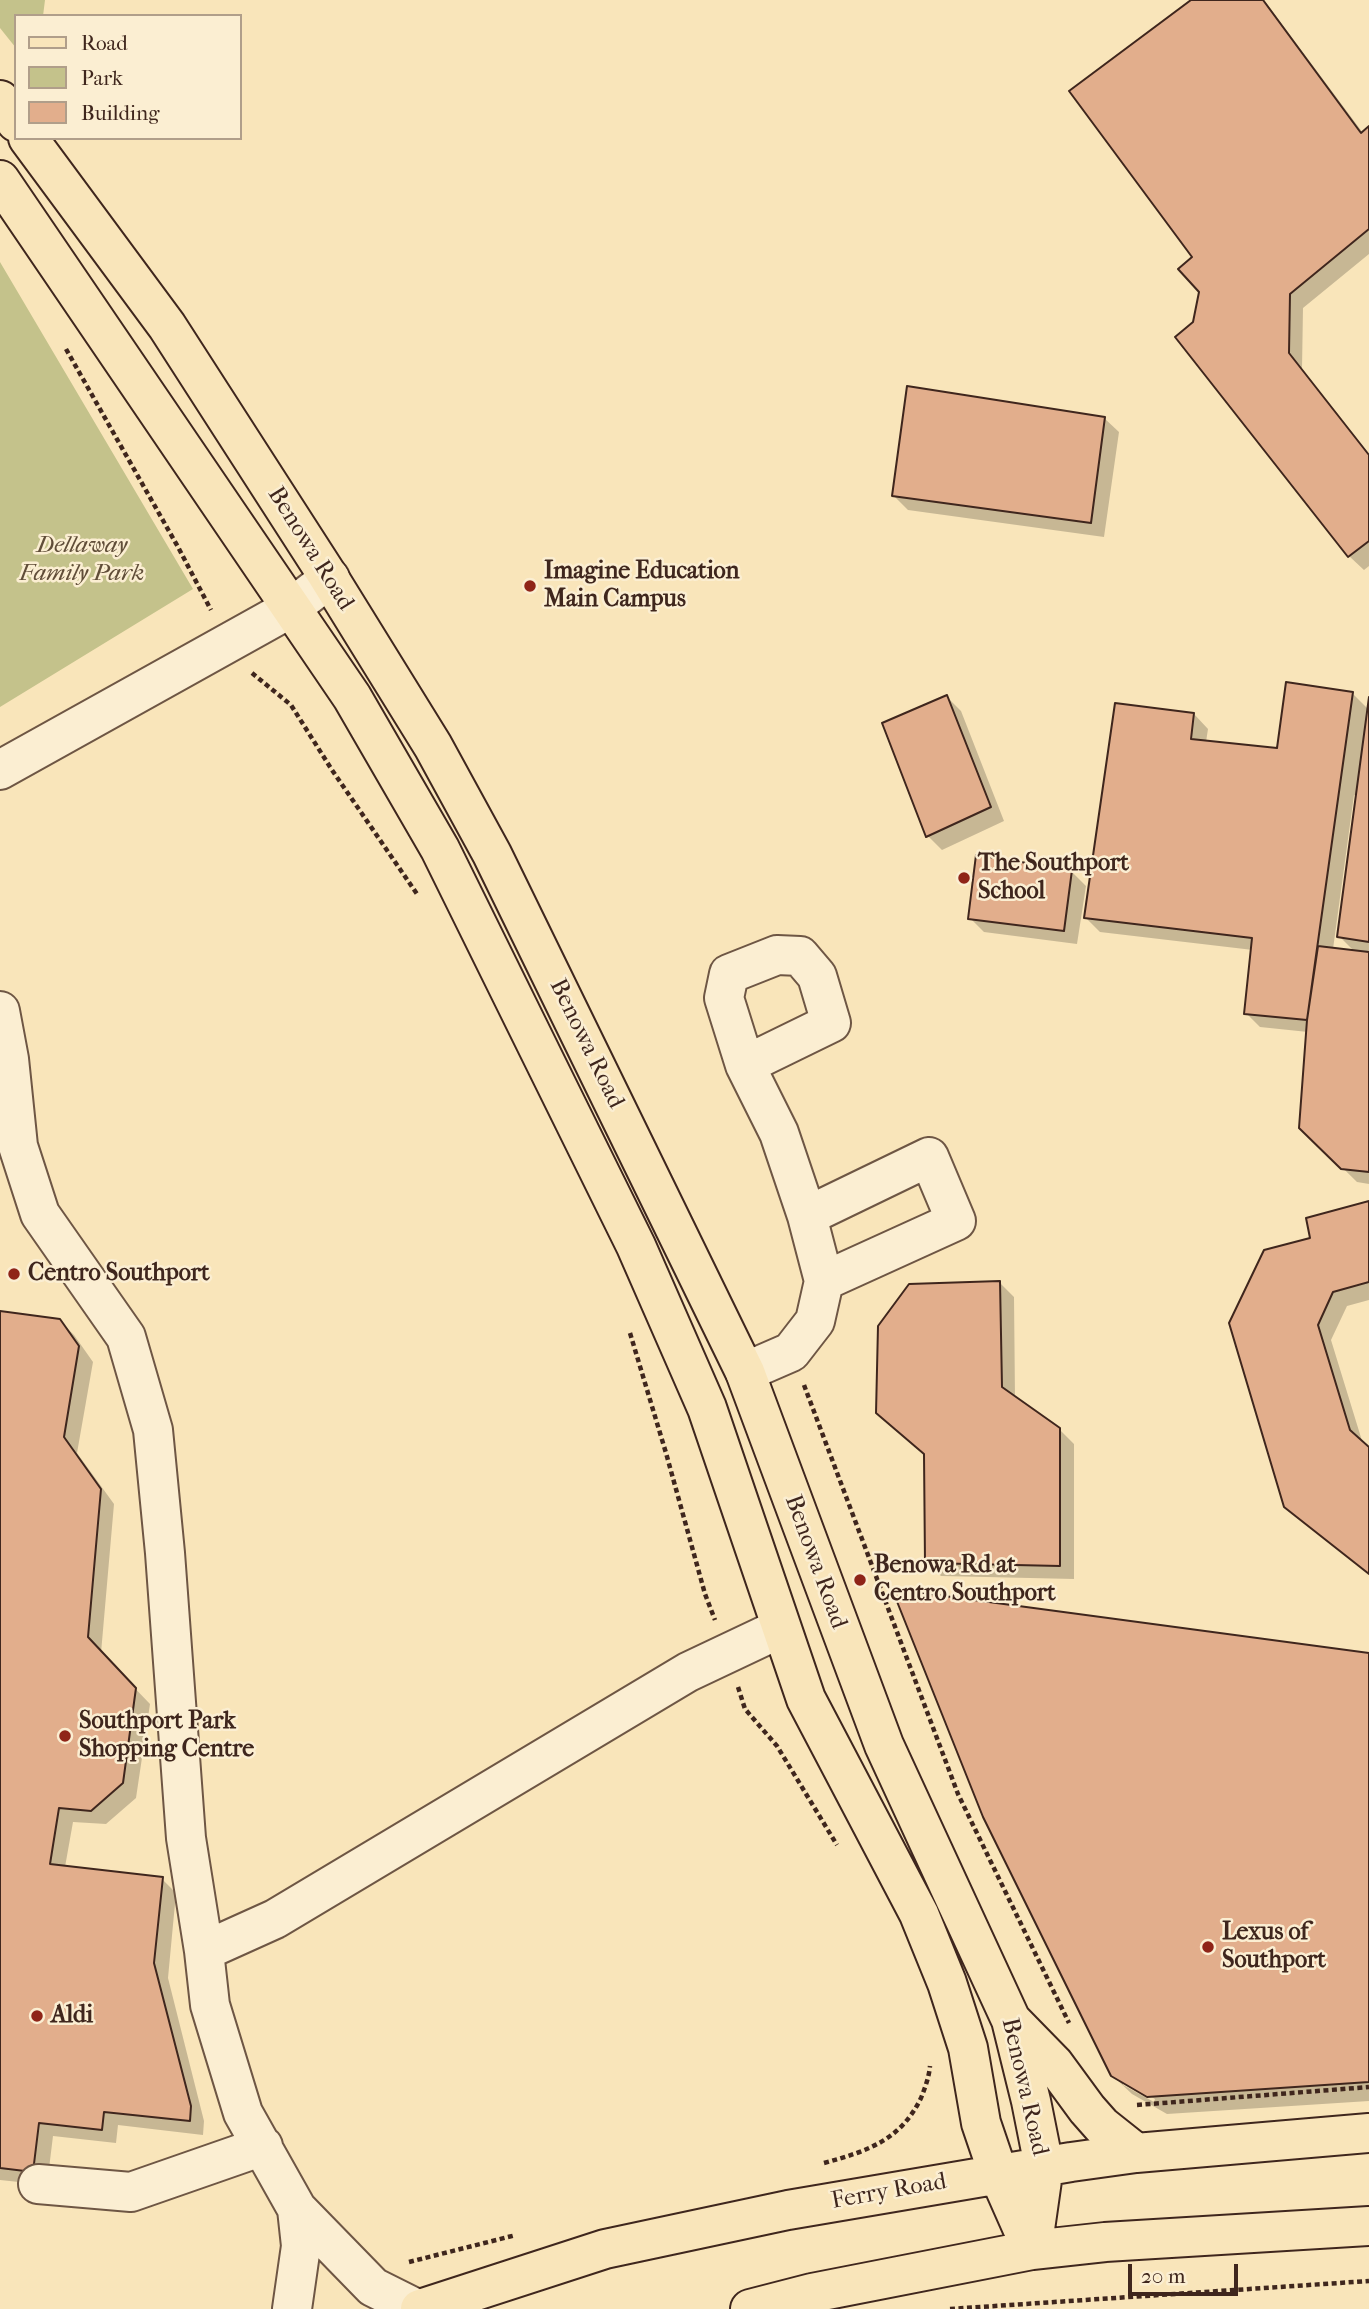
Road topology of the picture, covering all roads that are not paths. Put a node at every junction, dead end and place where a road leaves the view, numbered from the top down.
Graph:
1 (0, 100) edge
2 (14, 119) edge
3 (29, 140) edge
4 (0, 180) edge
5 (330, 578) junction
6 (291, 608) junction
7 (0, 770) edge
8 (0, 1011) edge
9 (745, 1065) dead end
10 (807, 1216) junction
11 (824, 1280) junction
12 (746, 1372) junction
13 (781, 1628) junction
14 (204, 1951) junction
15 (1011, 2020) junction
16 (1369, 2133) edge
17 (263, 2146) junction
18 (1136, 2154) junction
19 (1044, 2166) junction
20 (998, 2174) junction
21 (38, 2184) dead end
22 (297, 2209) junction
23 (1369, 2226) edge
24 (1032, 2250) junction
25 (292, 2309) edge
26 (419, 2309) edge
27 (750, 2309) edge

1 - 2 main road
3 - 5 main road, Benowa Road
4 - 6 main road, Benowa Road
5 - 6 lane
5 - 12 main road, Benowa Road
6 - 7 lane
6 - 13 main road, Benowa Road
8 - 14 lane
9 - 10 lane
10 - 11 lane
10 - 11 lane
11 - 12 lane
12 - 15 main road, Benowa Road
13 - 14 lane
13 - 20 main road, Benowa Road
14 - 17 lane
15 - 18 main road
15 - 19 main road, Benowa Road
16 - 18 main road, Ferry Road
17 - 21 lane
17 - 22 lane
18 - 19 main road, Ferry Road
19 - 20 main road, Ferry Road
19 - 24 main road, Benowa Road
20 - 24 main road, Benowa Road
20 - 26 main road, Ferry Road
22 - 25 lane
22 - 26 lane
23 - 24 main road
24 - 27 main road

